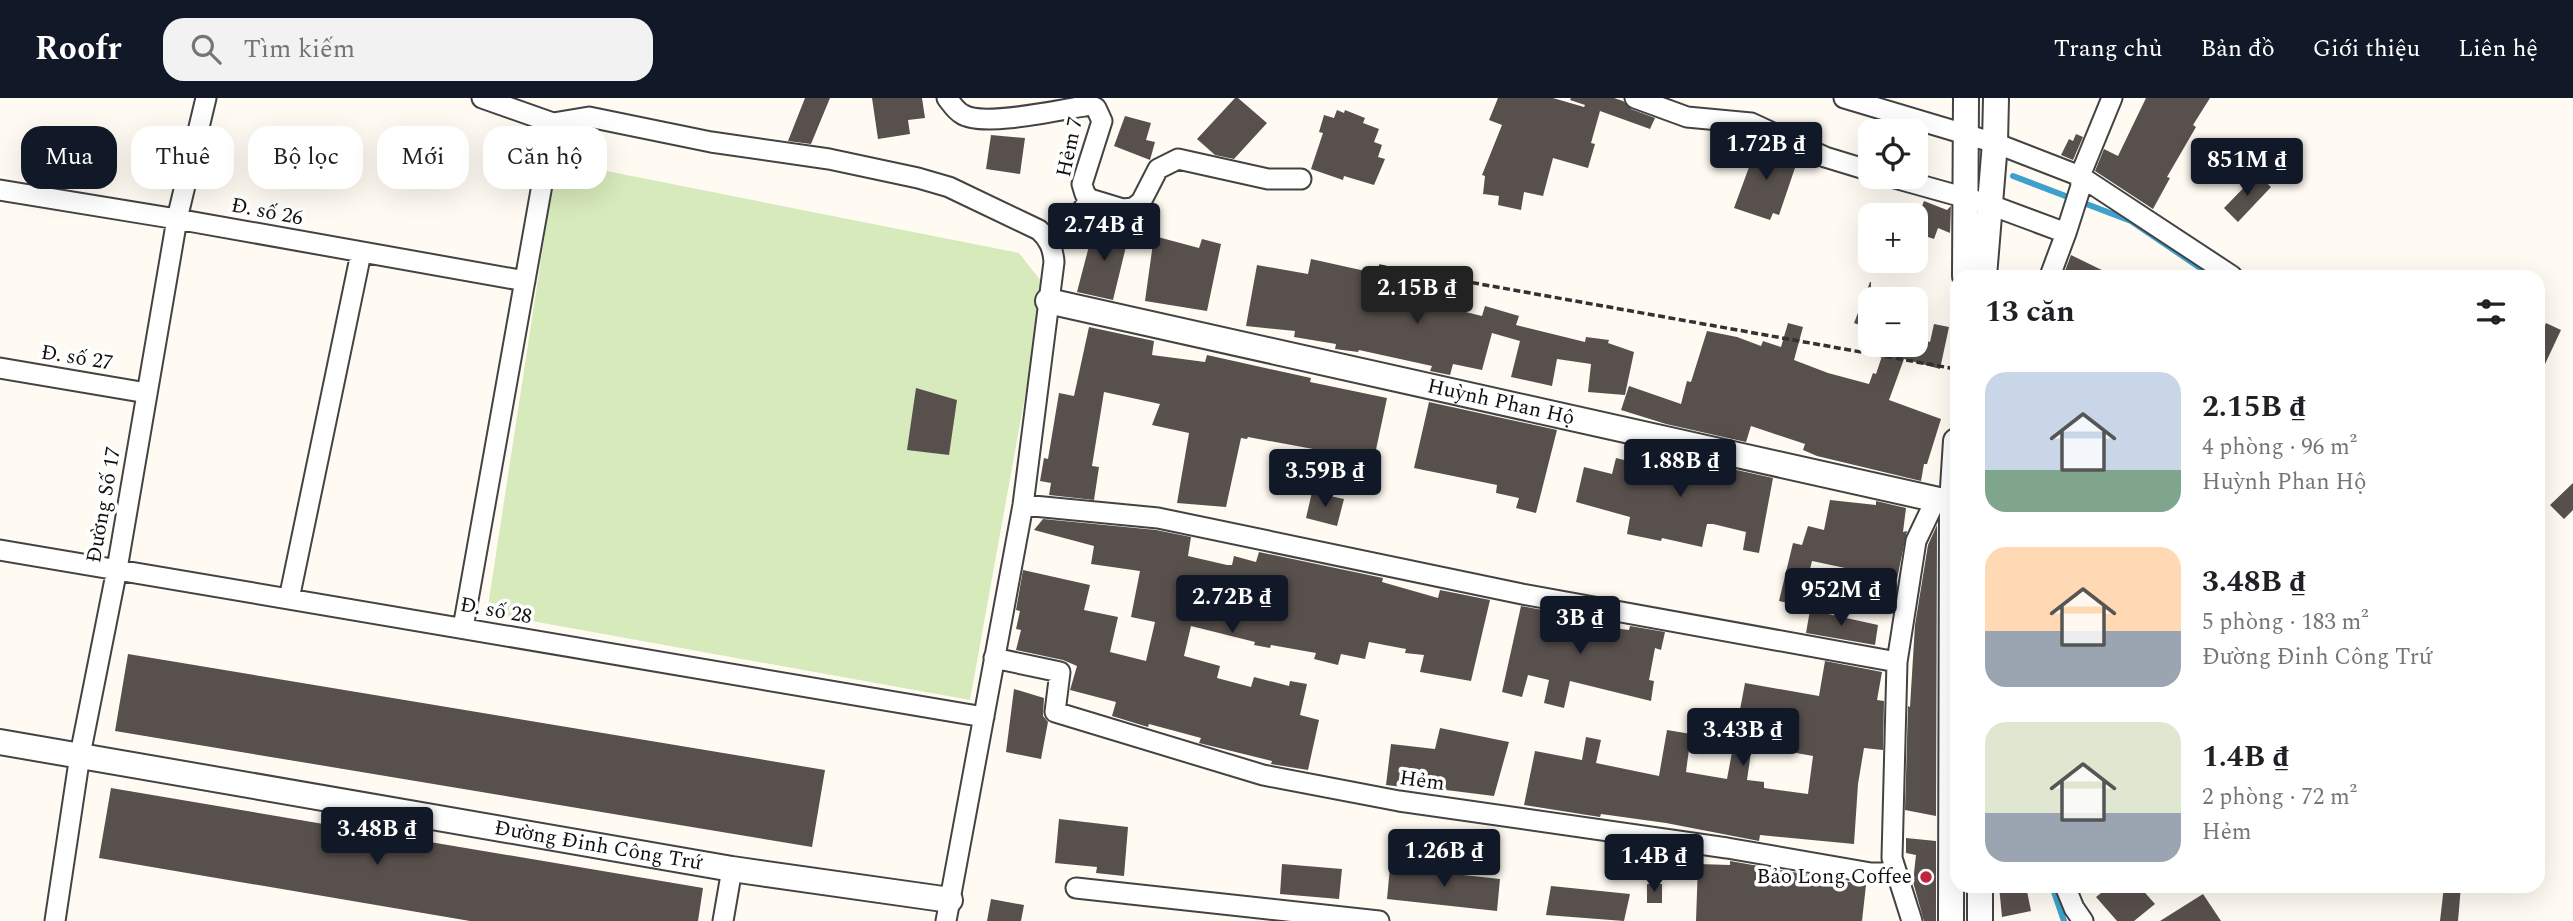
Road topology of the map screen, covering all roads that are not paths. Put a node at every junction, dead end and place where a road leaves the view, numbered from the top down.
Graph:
1 (205, 98) edge
2 (482, 98) edge
3 (947, 98) edge
4 (1635, 98) edge
5 (1844, 98) edge
6 (1966, 98) edge
7 (1996, 98) edge
8 (2112, 98) edge
9 (553, 123) junction
10 (1965, 134) junction
11 (1995, 143) junction
12 (1858, 167) edge
13 (1301, 179) dead end
14 (2080, 181) junction
15 (1928, 187) edge
16 (0, 190) edge
17 (1964, 197) junction
18 (1090, 199) junction
19 (1988, 204) junction
20 (177, 219) junction
21 (2068, 229) junction
22 (1048, 238) junction
23 (360, 253) junction
24 (1965, 270) edge
25 (1984, 270) edge
26 (2052, 270) edge
27 (2222, 270) edge
28 (525, 281) junction
29 (1048, 301) junction
30 (0, 368) edge
31 (147, 393) junction
32 (1948, 502) edge
33 (1023, 505) junction
34 (0, 550) edge
35 (117, 569) junction
36 (289, 599) junction
37 (463, 628) junction
38 (994, 658) junction
39 (1897, 662) junction
40 (984, 717) junction
41 (0, 742) edge
42 (80, 755) junction
43 (1950, 781) edge
44 (732, 869) junction
45 (1897, 873) junction
46 (1076, 888) dead end
47 (1951, 893) edge
48 (1980, 893) edge
49 (2068, 893) edge
50 (948, 911) edge
51 (1265, 915) edge
52 (55, 921) edge
53 (723, 921) edge
54 (1379, 921) edge
55 (1912, 921) edge
56 (1951, 921) edge
57 (1980, 921) edge
58 (2083, 921) edge

1 - 20 street, Đường Số 17
2 - 9 street
3 - 18 street, Hẻm 7
4 - 12 street
5 - 10 street
6 - 10 street
7 - 11 street
8 - 14 street
9 - 22 street
9 - 28 street
10 - 11 street
10 - 17 street
11 - 14 street
11 - 19 street
13 - 18 street, Hẻm 7
14 - 21 street
14 - 27 street
15 - 17 street
16 - 20 street, Đ. số 26
17 - 19 street
17 - 24 street
18 - 22 street
19 - 21 street
19 - 25 street
20 - 23 street, Đ. số 26
20 - 31 street, Đường Số 17
21 - 26 street
22 - 29 street
23 - 28 street, Đ. số 26
23 - 36 street
28 - 37 street
29 - 32 street, Huỳnh Phan Hộ
29 - 33 street
30 - 31 street, Đ. số 27
31 - 35 street, Đường Số 17
32 - 39 street
32 - 43 street
33 - 38 street
33 - 39 street
34 - 35 street, Đ. số 28
35 - 36 street, Đ. số 28
35 - 42 street, Đường Số 17
36 - 37 street, Đ. số 28
37 - 40 street, Đ. số 28
38 - 40 street
38 - 45 street, Hẻm
39 - 45 street
40 - 50 street
41 - 42 street, Đường Đinh Công Trứ
42 - 44 street, Đường Đinh Công Trứ
42 - 52 street, Đường Số 17
44 - 50 street, Đường Đinh Công Trứ
44 - 53 street
45 - 55 street
46 - 51 street
47 - 56 street
48 - 57 street
49 - 58 street
51 - 54 street

